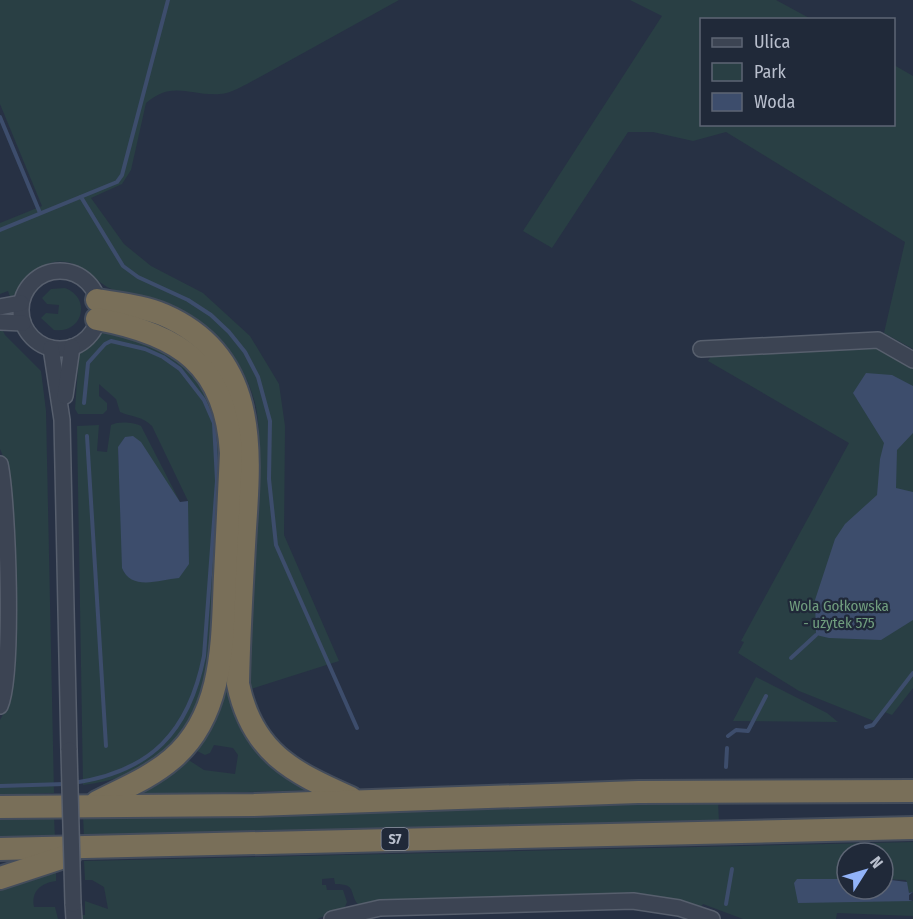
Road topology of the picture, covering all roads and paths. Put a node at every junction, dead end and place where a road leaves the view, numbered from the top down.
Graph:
1 (21, 303) junction
2 (0, 307) edge
3 (97, 310) junction
4 (0, 322) edge
5 (23, 323) junction
6 (72, 347) junction
7 (51, 348) junction
8 (701, 349) dead end
9 (913, 360) edge
10 (62, 420) junction
11 (0, 464) edge
12 (0, 706) edge
13 (913, 791) edge
14 (356, 800) junction
15 (92, 805) junction
16 (0, 807) edge
17 (913, 828) edge
18 (98, 847) junction
19 (0, 849) edge
20 (0, 878) edge
21 (74, 911) edge
22 (332, 919) edge
23 (712, 919) edge

1 - 2 street
1 - 3 street
1 - 5 street
3 - 6 street
3 - 14 highway
3 - 15 highway
4 - 5 street
5 - 7 street
6 - 7 street
6 - 10 street
7 - 10 street
8 - 9 street
10 - 21 street, bridge
11 - 12 street
13 - 14 highway
14 - 15 highway
15 - 16 highway
17 - 18 highway, S7
18 - 19 highway, S7
18 - 20 highway
22 - 23 street

